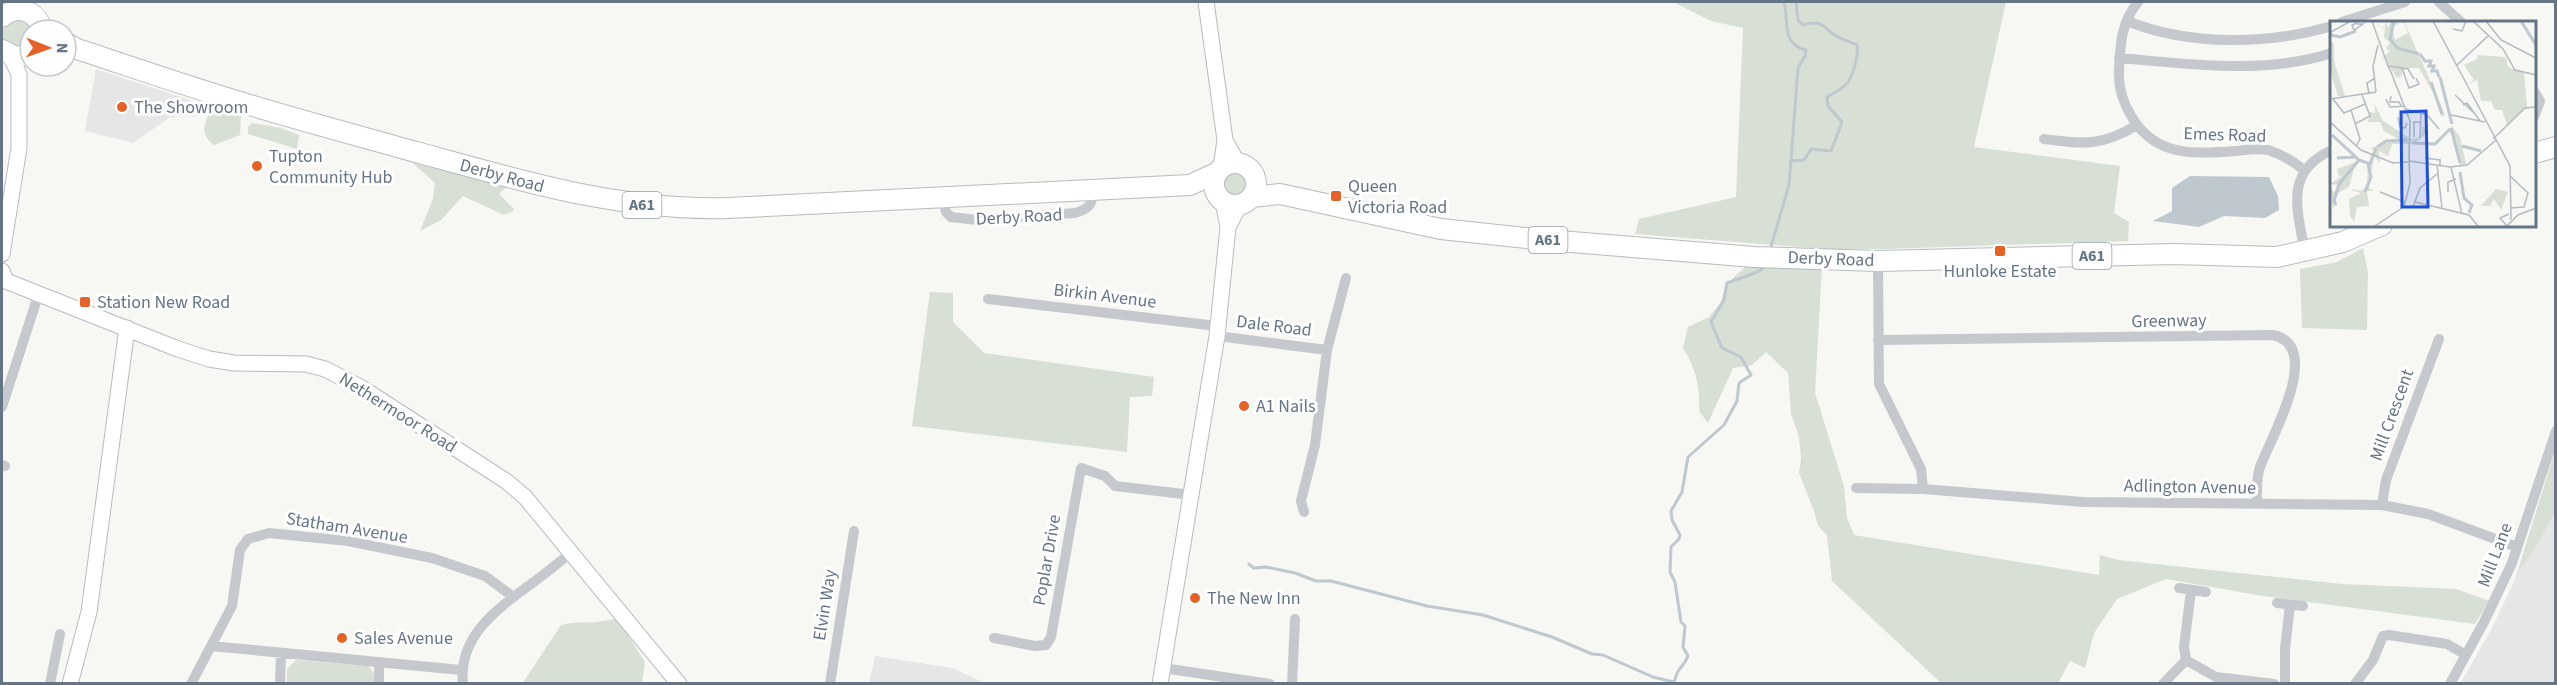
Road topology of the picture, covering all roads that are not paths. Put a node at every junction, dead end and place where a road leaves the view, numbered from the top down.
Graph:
1 (1206, 2) edge
2 (2138, 2) edge
3 (2404, 2) edge
4 (2444, 3) edge
5 (5, 11) edge
6 (37, 18) edge
7 (2127, 21) junction
8 (2345, 21) edge
9 (2461, 21) edge
10 (2330, 27) edge
11 (78, 50) edge
12 (2330, 54) edge
13 (2119, 58) junction
14 (19, 78) edge
15 (2536, 93) edge
16 (2536, 114) edge
17 (2137, 125) junction
18 (2044, 139) dead end
19 (2556, 147) edge
20 (2330, 151) edge
21 (2536, 153) edge
22 (1225, 168) junction
23 (2304, 170) junction
24 (1255, 177) junction
25 (1190, 185) junction
26 (1280, 194) junction
27 (1233, 199) junction
28 (2380, 226) edge
29 (2305, 252) junction
30 (2, 254) edge
31 (1878, 261) junction
32 (2, 272) edge
33 (1346, 278) dead end
34 (39, 293) junction
35 (988, 299) dead end
36 (127, 328) junction
37 (1217, 331) junction
38 (2439, 339) dead end
39 (1878, 340) junction
40 (1327, 350) junction
41 (2, 407) edge
42 (2556, 431) edge
43 (1856, 488) dead end
44 (1923, 489) junction
45 (1192, 495) junction
46 (2257, 504) junction
47 (2382, 505) junction
48 (1304, 512) dead end
49 (854, 531) dead end
50 (2517, 547) junction
51 (572, 552) junction
52 (2178, 588) dead end
53 (2191, 590) junction
54 (2206, 592) dead end
55 (512, 596) junction
56 (2277, 603) dead end
57 (2290, 605) junction
58 (2303, 606) dead end
59 (1295, 619) dead end
60 (60, 634) dead end
61 (994, 638) dead end
62 (211, 646) junction
63 (57, 651) junction
64 (281, 654) junction
65 (2466, 655) junction
66 (77, 656) junction
67 (2186, 660) junction
68 (379, 664) junction
69 (461, 670) junction
70 (1162, 676) edge
71 (2267, 683) edge
72 (50, 684) edge
73 (70, 684) edge
74 (190, 684) edge
75 (280, 684) edge
76 (379, 684) edge
77 (463, 684) edge
78 (679, 684) edge
79 (830, 684) edge
80 (1270, 684) edge
81 (1292, 684) edge
82 (2163, 684) edge
83 (2285, 684) edge
84 (2355, 684) edge
85 (2450, 684) edge

1 - 22 street
2 - 7 street, Emes Road
3 - 8 street
4 - 9 street
5 - 6 highway
7 - 10 street
7 - 13 street, Emes Road
11 - 25 highway, Derby Road / A61
12 - 13 street
13 - 17 street, Emes Road
14 - 30 street
15 - 16 street
17 - 18 street
17 - 23 street, Emes Road
19 - 21 highway
20 - 23 street
22 - 24 highway, Derby Road
22 - 25 highway, A61
22 - 27 highway
23 - 29 street
24 - 26 highway, Derby Road / A61
24 - 27 highway
25 - 27 highway, A61
26 - 27 highway, Derby Road / A61
26 - 31 highway, Derby Road / A61
27 - 37 street
28 - 29 highway, Derby Road / A61
29 - 31 highway, Derby Road / A61
31 - 39 street
32 - 34 street, Nethermoor Road
33 - 40 street
34 - 36 street, Nethermoor Road
34 - 41 street
35 - 37 street, Birkin Avenue
36 - 51 street, Nethermoor Road
36 - 66 street
37 - 40 street, Dale Road
37 - 45 street
38 - 47 street, Mill Crescent
39 - 44 street
39 - 46 street, Greenway
40 - 48 street
42 - 50 street, Mill Lane
43 - 44 street, Adlington Avenue
44 - 46 street, Adlington Avenue
45 - 61 street, Poplar Drive
45 - 70 street
46 - 47 street, Adlington Avenue
47 - 50 street, Adlington Avenue
49 - 79 street, Elvin Way
50 - 65 street, Mill Lane
51 - 55 street
51 - 78 street, Nethermoor Road
52 - 53 street
53 - 54 street
53 - 67 street
55 - 62 street, Statham Avenue
55 - 69 street
56 - 57 street
57 - 58 street
57 - 83 street
59 - 81 street
60 - 63 street
62 - 64 street
62 - 74 street, Statham Avenue
63 - 66 street
63 - 72 street
64 - 68 street
64 - 75 street
65 - 84 street
65 - 85 street, Mill Lane
66 - 73 street
67 - 71 street
67 - 82 street
68 - 69 street
68 - 76 street
69 - 77 street
70 - 80 street

